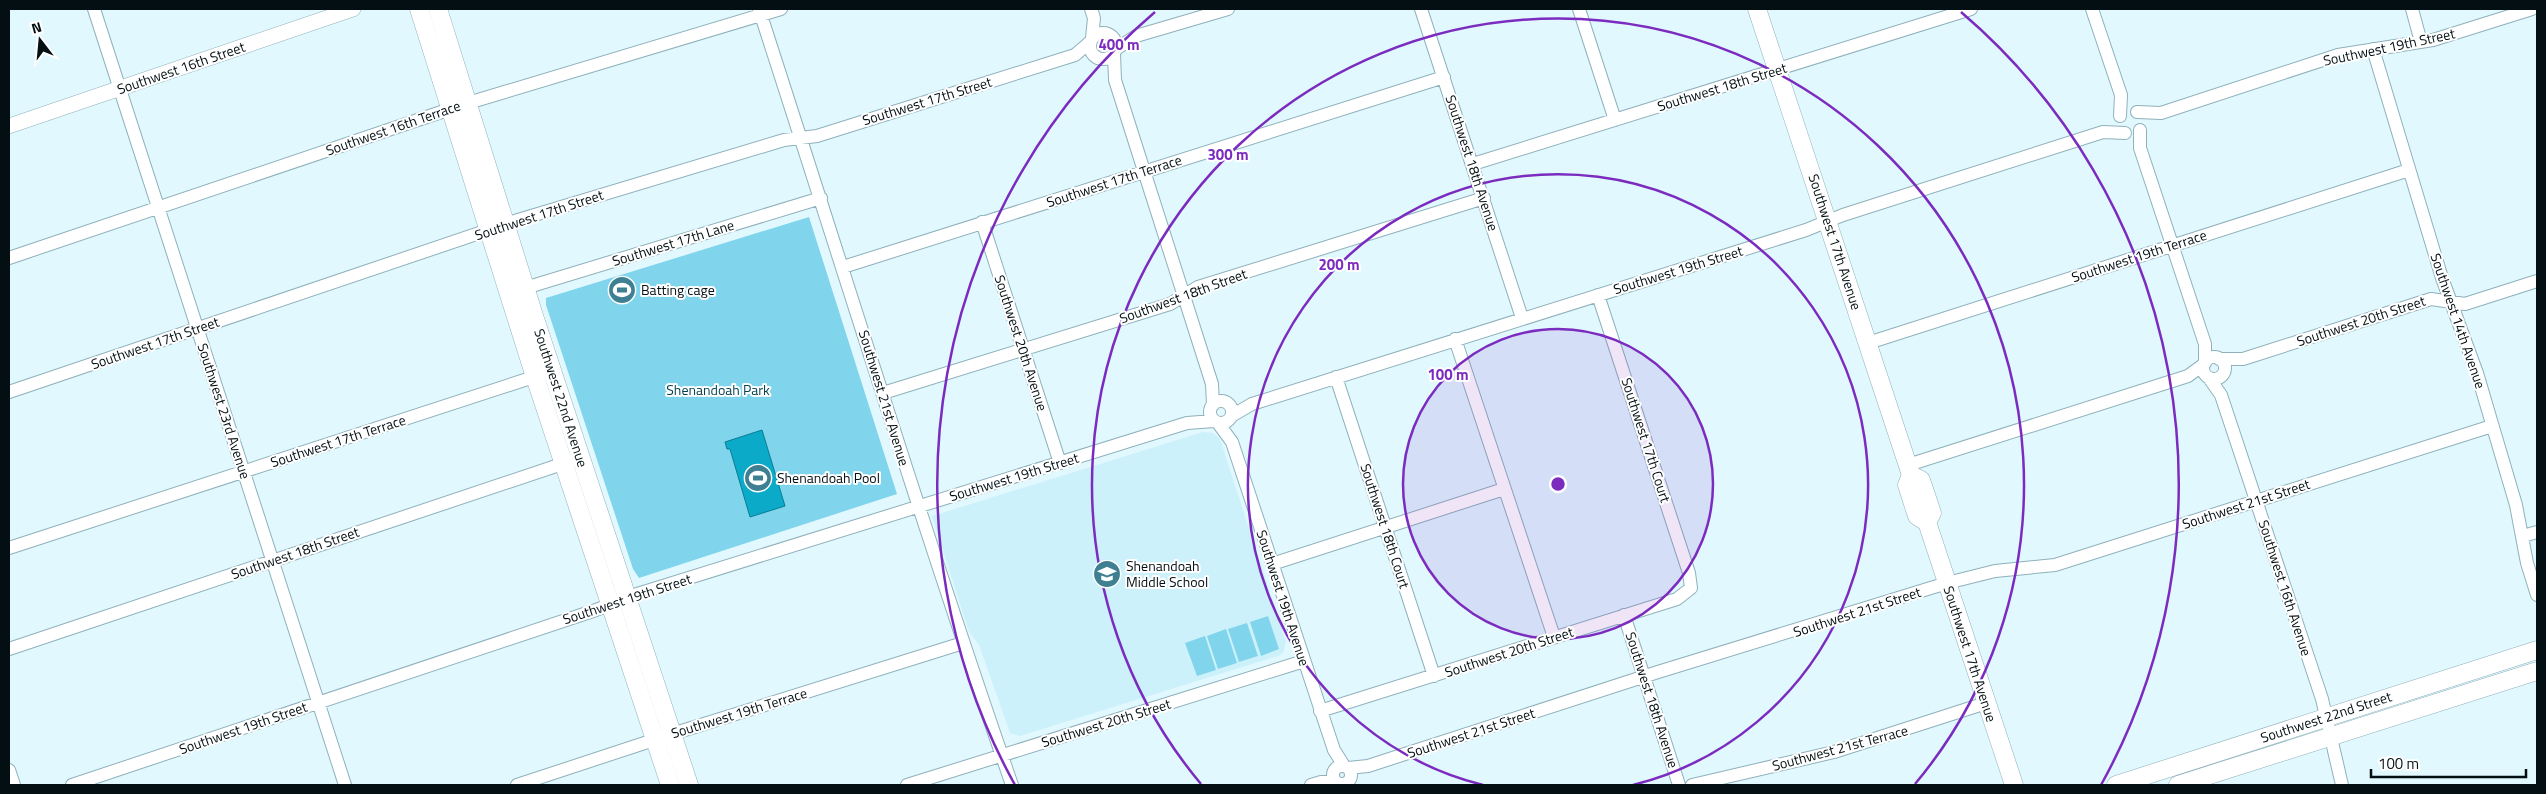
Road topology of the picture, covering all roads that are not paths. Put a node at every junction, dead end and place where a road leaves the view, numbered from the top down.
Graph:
1 (94, 9) edge
2 (353, 9) edge
3 (419, 9) edge
4 (438, 9) edge
5 (781, 9) edge
6 (1228, 9) edge
7 (1421, 9) edge
8 (1578, 9) edge
9 (1757, 9) edge
10 (1971, 9) edge
11 (2092, 9) edge
12 (2412, 9) edge
13 (2532, 9) edge
14 (760, 12) edge
15 (1093, 13) edge
16 (1110, 34) junction
17 (1136, 36) junction
18 (1091, 40) junction
19 (2421, 42) junction
20 (2373, 49) junction
21 (1115, 52) junction
22 (1074, 55) junction
23 (1096, 57) junction
24 (1778, 70) junction
25 (1444, 77) junction
26 (1114, 80) junction
27 (120, 89) junction
28 (2121, 95) junction
29 (468, 103) junction
30 (451, 109) junction
31 (2136, 112) junction
32 (2161, 113) junction
33 (2120, 117) junction
34 (1615, 120) junction
35 (9, 126) edge
36 (2141, 128) junction
37 (2103, 132) junction
38 (2126, 134) junction
39 (801, 138) junction
40 (2140, 148) junction
41 (1473, 164) junction
42 (2409, 170) junction
43 (1143, 172) junction
44 (821, 198) junction
45 (1484, 198) junction
46 (158, 208) junction
47 (1828, 221) junction
48 (982, 222) junction
49 (497, 228) junction
50 (2172, 246) junction
51 (9, 258) edge
52 (843, 267) junction
53 (2537, 281) edge
54 (525, 288) junction
55 (1598, 295) junction
56 (1183, 296) junction
57 (2450, 301) junction
58 (1522, 318) junction
59 (197, 329) junction
60 (1455, 339) junction
61 (1868, 343) junction
62 (1024, 349) junction
63 (2243, 359) junction
64 (2210, 367) junction
65 (553, 371) junction
66 (2224, 373) junction
67 (535, 377) junction
68 (1336, 377) junction
69 (9, 392) edge
70 (883, 393) junction
71 (2221, 393) junction
72 (1224, 408) junction
73 (1216, 422) junction
74 (1187, 423) junction
75 (2492, 426) junction
76 (1232, 442) junction
77 (580, 458) junction
78 (564, 463) junction
79 (1060, 463) junction
80 (1910, 470) junction
81 (244, 472) junction
82 (1504, 489) junction
83 (2256, 501) junction
84 (918, 507) junction
85 (1385, 528) junction
86 (2537, 532) edge
87 (2522, 536) junction
88 (9, 548) edge
89 (273, 561) junction
90 (1272, 564) junction
91 (1947, 583) junction
92 (1692, 585) joint
93 (2537, 595) edge
94 (627, 598) junction
95 (610, 605) junction
96 (1624, 615) junction
97 (1554, 637) junction
98 (962, 643) junction
99 (9, 649) edge
100 (2537, 650) edge
101 (1304, 660) junction
102 (2537, 671) edge
103 (1434, 676) junction
104 (1644, 677) junction
105 (318, 702) junction
106 (1986, 703) junction
107 (1320, 711) junction
108 (2326, 717) junction
109 (672, 734) junction
110 (2330, 737) junction
111 (655, 740) junction
112 (1002, 756) junction
113 (2174, 767) junction
114 (9, 770) edge
115 (1342, 777) edge
116 (1316, 784) edge
117 (14, 785) edge
118 (72, 785) edge
119 (345, 785) edge
120 (517, 785) edge
121 (670, 785) edge
122 (689, 785) edge
123 (907, 785) edge
124 (1012, 785) edge
125 (1679, 785) edge
126 (1692, 785) edge
127 (2014, 785) edge
128 (2116, 785) edge
129 (2179, 785) edge
130 (2342, 785) edge

1 - 27 street, Southwest 23rd Avenue
2 - 27 street, Southwest 16th Street
3 - 30 main road, Southwest 22nd Avenue
4 - 29 main road, Southwest 22nd Avenue
5 - 14 street, Southwest 16th Terrace
6 - 17 street
7 - 25 street, Southwest 18th Avenue
8 - 34 street
9 - 24 main road, Southwest 17th Avenue
10 - 24 street, Southwest 18th Street
11 - 28 street
12 - 19 street
13 - 19 street, Southwest 19th Street
14 - 29 street, Southwest 16th Terrace
14 - 39 street, Southwest 21st Avenue
15 - 16 street
15 - 18 street
16 - 17 street
16 - 18 street
16 - 21 street
17 - 21 street
18 - 22 street, Southwest 17th Street
18 - 23 street
19 - 20 street, Southwest 19th Street
20 - 32 street, Southwest 19th Street
20 - 42 street, Southwest 14th Avenue
21 - 23 street
21 - 26 street, Southwest 19th Avenue
22 - 23 street, Southwest 17th Street
22 - 39 street, Southwest 17th Street
23 - 26 street, Southwest 19th Avenue
24 - 34 street, Southwest 18th Street
24 - 47 main road, Southwest 17th Avenue
25 - 41 street, Southwest 18th Avenue
25 - 43 street, Southwest 17th Terrace
26 - 43 street, Southwest 19th Avenue
27 - 35 street, Southwest 16th Street
27 - 46 street, Southwest 23rd Avenue
28 - 31 street
28 - 33 street
29 - 30 street, Southwest 16th Terrace
29 - 49 main road, Southwest 22nd Avenue
30 - 46 street, Southwest 16th Terrace
30 - 49 main road, Southwest 22nd Avenue
31 - 32 street, Southwest 19th Street
31 - 33 street
31 - 36 street
32 - 36 street, Southwest 19th Street
33 - 37 street, Southwest 19th Street
33 - 38 street
34 - 41 street, Southwest 18th Street
36 - 38 street
36 - 40 street
37 - 38 street, Southwest 19th Street
37 - 47 street, Southwest 19th Street
38 - 40 street
39 - 44 street, Southwest 21st Avenue
39 - 49 street, Southwest 17th Street
40 - 50 street
41 - 45 street, Southwest 18th Avenue
42 - 50 street, Southwest 19th Terrace
42 - 57 street, Southwest 14th Avenue
43 - 48 street, Southwest 17th Terrace
43 - 56 street, Southwest 19th Avenue
44 - 52 street, Southwest 21st Avenue
44 - 54 street, Southwest 17th Lane
45 - 56 street, Southwest 18th Street
45 - 58 street, Southwest 18th Avenue
46 - 51 street, Southwest 16th Terrace
46 - 59 street, Southwest 23rd Avenue
47 - 55 street, Southwest 19th Street
47 - 61 main road, Southwest 17th Avenue
48 - 52 street, Southwest 17th Terrace
48 - 62 street, Southwest 20th Avenue
49 - 54 main road, Southwest 22nd Avenue
49 - 59 street, Southwest 17th Street
49 - 67 main road, Southwest 22nd Avenue
50 - 61 street, Southwest 19th Terrace
50 - 64 street
52 - 70 street, Southwest 21st Avenue
53 - 57 street, Southwest 20th Street
54 - 65 main road, Southwest 22nd Avenue
55 - 58 street, Southwest 19th Street
55 - 92 street, Southwest 17th Court
56 - 62 street, Southwest 18th Street
56 - 72 street, Southwest 19th Avenue
57 - 63 street, Southwest 20th Street
57 - 75 street, Southwest 14th Avenue
58 - 60 street, Southwest 19th Street
59 - 69 street, Southwest 17th Street
59 - 81 street, Southwest 23rd Avenue
60 - 68 street, Southwest 19th Street
60 - 82 street
61 - 80 main road, Southwest 17th Avenue
62 - 70 street, Southwest 18th Street
62 - 79 street, Southwest 20th Avenue
63 - 64 street, Southwest 20th Street
63 - 66 street, Southwest 20th Street
64 - 66 street, Southwest 20th Street
64 - 71 street, Southwest 16th Avenue
64 - 80 street, Southwest 20th Street
65 - 67 street, Southwest 17th Terrace
65 - 77 main road, Southwest 22nd Avenue
66 - 71 street, Southwest 16th Avenue
67 - 78 main road, Southwest 22nd Avenue
67 - 81 street, Southwest 17th Terrace
68 - 72 street, Southwest 19th Street
68 - 85 street, Southwest 18th Court
70 - 84 street, Southwest 21st Avenue
71 - 83 street, Southwest 16th Avenue
72 - 73 street
72 - 74 street, Southwest 19th Street
72 - 76 street, Southwest 19th Avenue
73 - 74 street, Southwest 19th Street
73 - 76 street, Southwest 19th Avenue
74 - 79 street, Southwest 19th Street
75 - 83 street, Southwest 21st Street
75 - 87 street, Southwest 14th Avenue
76 - 90 street, Southwest 19th Avenue
77 - 78 street, Southwest 18th Street
77 - 94 main road, Southwest 22nd Avenue
78 - 89 street, Southwest 18th Street
78 - 95 main road, Southwest 22nd Avenue
79 - 84 street, Southwest 19th Street
80 - 91 main road, Southwest 17th Avenue
81 - 88 street, Southwest 17th Terrace
81 - 89 street, Southwest 23rd Avenue
82 - 85 street
82 - 97 street
83 - 91 street, Southwest 21st Street
83 - 108 street, Southwest 16th Avenue
84 - 94 street, Southwest 19th Street
84 - 98 street, Southwest 21st Avenue
85 - 90 street
85 - 103 street, Southwest 18th Court
86 - 87 street
87 - 93 street, Southwest 14th Avenue
89 - 99 street, Southwest 18th Street
89 - 105 street, Southwest 23rd Avenue
90 - 101 street, Southwest 19th Avenue
91 - 104 street, Southwest 21st Street
91 - 106 main road, Southwest 17th Avenue
92 - 96 street, Southwest 20th Street
94 - 95 street, Southwest 19th Street
94 - 109 main road, Southwest 22nd Avenue
95 - 105 street, Southwest 19th Street
95 - 111 main road, Southwest 22nd Avenue
96 - 97 street, Southwest 20th Street
96 - 104 street, Southwest 18th Avenue
97 - 103 street, Southwest 20th Street
98 - 109 street, Southwest 19th Terrace
98 - 112 street, Southwest 21st Avenue
100 - 108 main road, Southwest 22nd Street
101 - 107 street, Southwest 19th Avenue
101 - 112 street, Southwest 20th Street
102 - 110 main road, Southwest 22nd Street
103 - 107 street, Southwest 20th Street
104 - 115 street, Southwest 21st Street
104 - 125 street, Southwest 18th Avenue
105 - 118 street, Southwest 19th Street
105 - 119 street, Southwest 23rd Avenue
106 - 126 street, Southwest 21st Terrace
106 - 127 main road, Southwest 17th Avenue
107 - 115 street, Southwest 19th Avenue
108 - 110 street, Southwest 16th Avenue
108 - 113 main road, Southwest 22nd Street
109 - 111 street, Southwest 19th Terrace
109 - 122 main road, Southwest 22nd Avenue
110 - 129 main road, Southwest 22nd Street
110 - 130 street, Southwest 16th Avenue
111 - 120 street, Southwest 19th Terrace
111 - 121 main road, Southwest 22nd Avenue
112 - 123 street, Southwest 20th Street
112 - 124 street, Southwest 21st Avenue
113 - 128 main road, Southwest 22nd Street
113 - 129 street
114 - 117 street
115 - 116 street, Southwest 21st Street

